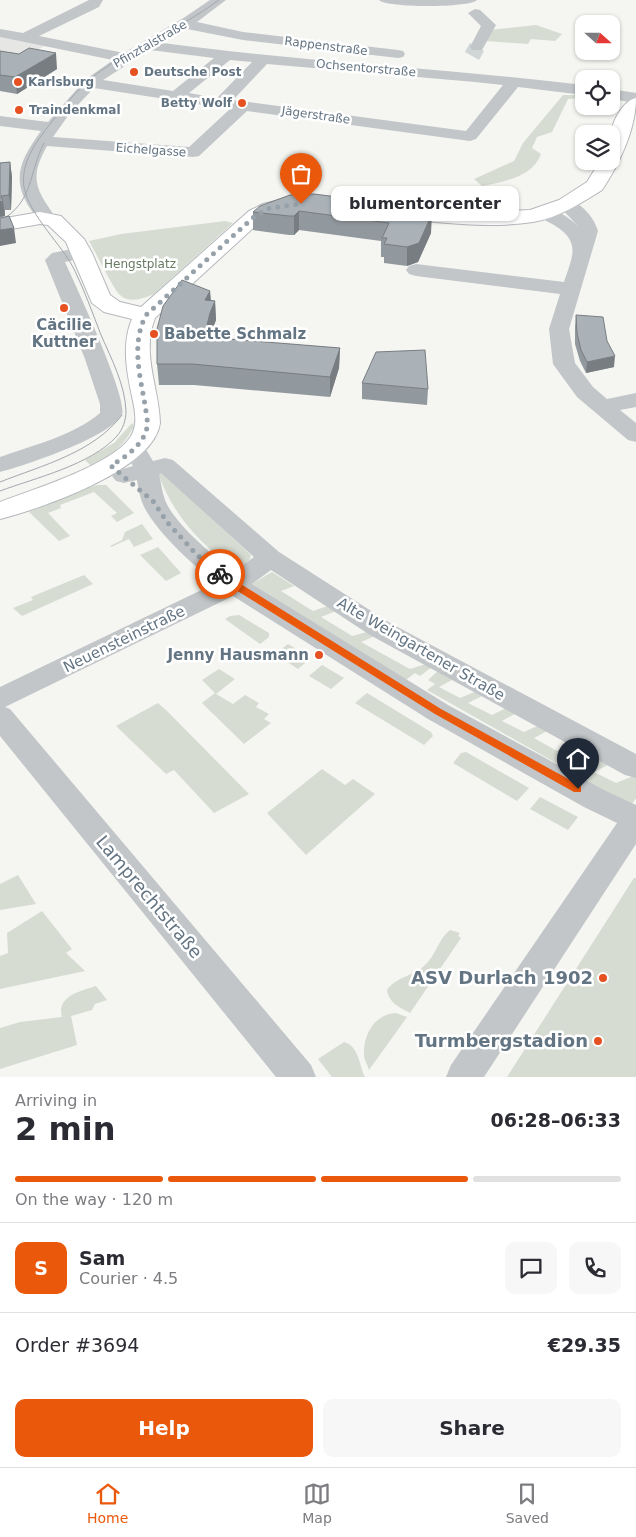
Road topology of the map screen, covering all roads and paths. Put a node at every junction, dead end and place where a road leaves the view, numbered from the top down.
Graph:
1 (96, 0) edge
2 (219, 0) edge
3 (388, 0) edge
4 (472, 7) edge
5 (185, 24) junction
6 (0, 33) edge
7 (24, 38) junction
8 (151, 42) junction
9 (409, 56) dead end
10 (225, 57) junction
11 (127, 58) junction
12 (263, 60) junction
13 (461, 76) junction
14 (515, 81) junction
15 (90, 83) junction
16 (575, 89) edge
17 (620, 95) edge
18 (175, 97) junction
19 (636, 98) edge
20 (221, 103) junction
21 (636, 103) edge
22 (243, 106) junction
23 (0, 121) edge
24 (52, 126) junction
25 (620, 133) edge
26 (42, 141) junction
27 (604, 170) edge
28 (305, 204) edge
29 (566, 204) junction
30 (373, 209) edge
31 (544, 212) junction
32 (47, 218) junction
33 (0, 226) edge
34 (582, 251) junction
35 (82, 253) junction
36 (416, 270) dead end
37 (571, 289) junction
38 (146, 315) junction
39 (636, 400) edge
40 (603, 407) junction
41 (636, 436) edge
42 (0, 465) edge
43 (129, 465) junction
44 (0, 512) edge
45 (270, 558) junction
46 (234, 585) junction
47 (0, 699) edge
48 (0, 716) edge
49 (636, 767) edge
50 (636, 818) edge
51 (298, 1077) edge
52 (464, 1077) edge

1 - 7 street
2 - 5 street, Pfinztalstraße
3 - 4 street
4 - 13 street
5 - 8 street, Pfinztalstraße
5 - 9 street, Rappenstraße
6 - 7 street
7 - 11 street
8 - 10 street, Ochsentorstraße
8 - 11 street, Pfinztalstraße
10 - 12 street, Ochsentorstraße
10 - 18 street
11 - 15 street, Pfinztalstraße
12 - 13 street, Ochsentorstraße
12 - 20 street
13 - 14 street, Ochsentorstraße
14 - 16 street, Ochsentorstraße
14 - 22 street, Jägerstraße
15 - 18 street, Jägerstraße
15 - 24 street, Pfinztalstraße
17 - 19 street
18 - 20 street, Jägerstraße
20 - 22 street, Jägerstraße
21 - 25 main road
22 - 26 street, Eichelgasse
23 - 24 street
24 - 26 street, Pfinztalstraße
26 - 32 street, Pfinztalstraße
27 - 29 main road
28 - 38 main road
29 - 31 main road
29 - 34 street
30 - 31 main road
31 - 34 street
32 - 33 main road
32 - 35 main road, Pfinztalstraße
34 - 37 street
35 - 38 main road, Pfinztalstraße
35 - 42 street
36 - 37 street
37 - 40 street
38 - 43 main road
39 - 40 street
40 - 41 street
43 - 44 main road
43 - 45 street, Alte Weingartener Straße
43 - 46 street
45 - 46 street, Neuensteinstraße
45 - 49 street, Alte Weingartener Straße
46 - 47 street, Neuensteinstraße
46 - 50 street
48 - 51 street, Lamprechtstraße
50 - 52 street

